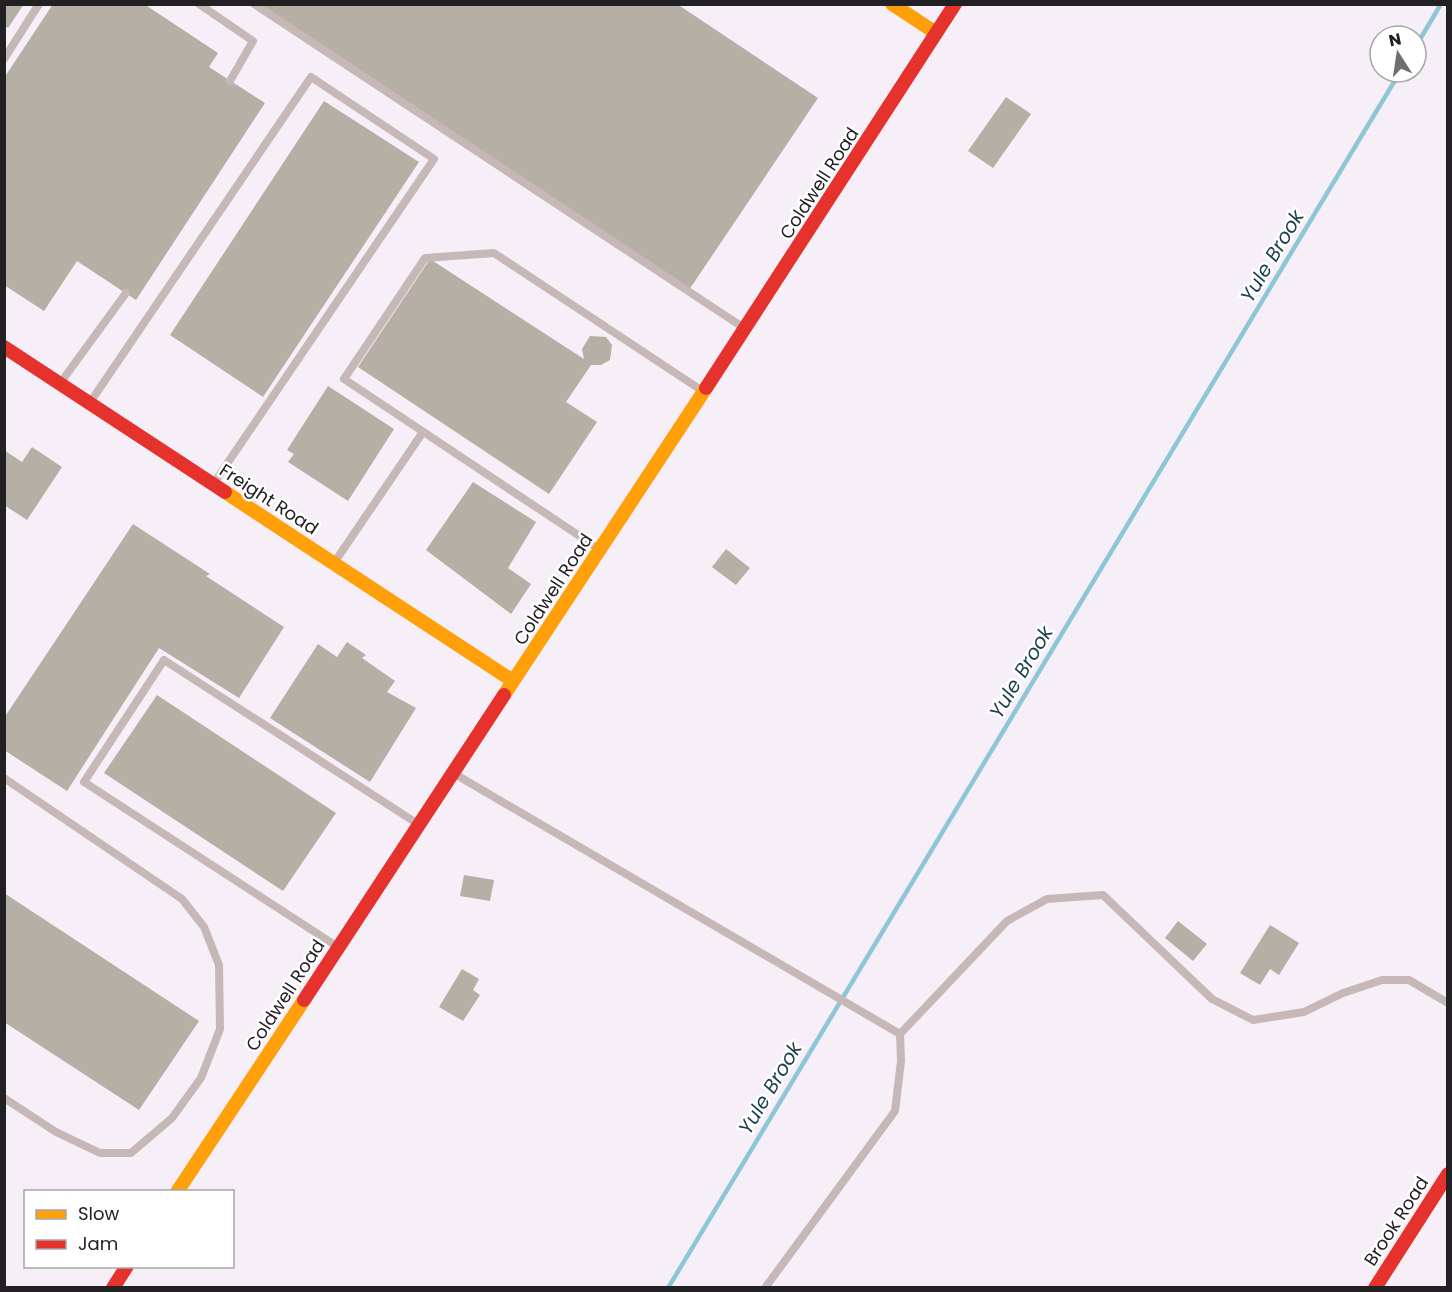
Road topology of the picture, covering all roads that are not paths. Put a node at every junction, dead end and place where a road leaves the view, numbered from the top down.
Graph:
1 (39, 4) edge
2 (199, 4) edge
3 (254, 4) edge
4 (892, 4) edge
5 (955, 4) edge
6 (936, 33) junction
7 (4, 58) edge
8 (230, 81) dead end
9 (126, 293) dead end
10 (746, 329) junction
11 (4, 347) edge
12 (61, 383) junction
13 (704, 392) junction
14 (90, 402) junction
15 (423, 432) junction
16 (213, 483) junction
17 (600, 550) junction
18 (334, 563) junction
19 (513, 681) junction
20 (453, 773) junction
21 (4, 778) edge
22 (419, 825) junction
23 (338, 947) junction
24 (1448, 1003) edge
25 (900, 1034) junction
26 (4, 1098) edge
27 (1448, 1174) edge
28 (178, 1190) edge
29 (126, 1268) edge
30 (114, 1287) edge
31 (765, 1287) edge
32 (1375, 1287) edge

1 - 7 lane
2 - 8 lane
3 - 10 lane
4 - 6 street
5 - 6 street, Coldwell Road
6 - 10 street, Coldwell Road
9 - 12 lane
10 - 13 street, Coldwell Road
11 - 12 street, Freight Road
12 - 14 street, Freight Road
13 - 15 lane
13 - 17 street, Coldwell Road
14 - 16 street, Freight Road
14 - 16 lane
15 - 17 lane
15 - 18 lane
16 - 18 street, Freight Road
17 - 19 street, Coldwell Road
18 - 19 street, Freight Road
19 - 20 street, Coldwell Road
20 - 22 street, Coldwell Road
20 - 25 lane
21 - 26 lane
22 - 23 street, Coldwell Road
22 - 23 lane
23 - 28 street, Coldwell Road
24 - 25 lane
25 - 31 lane
27 - 32 street, Brook Road
29 - 30 street

